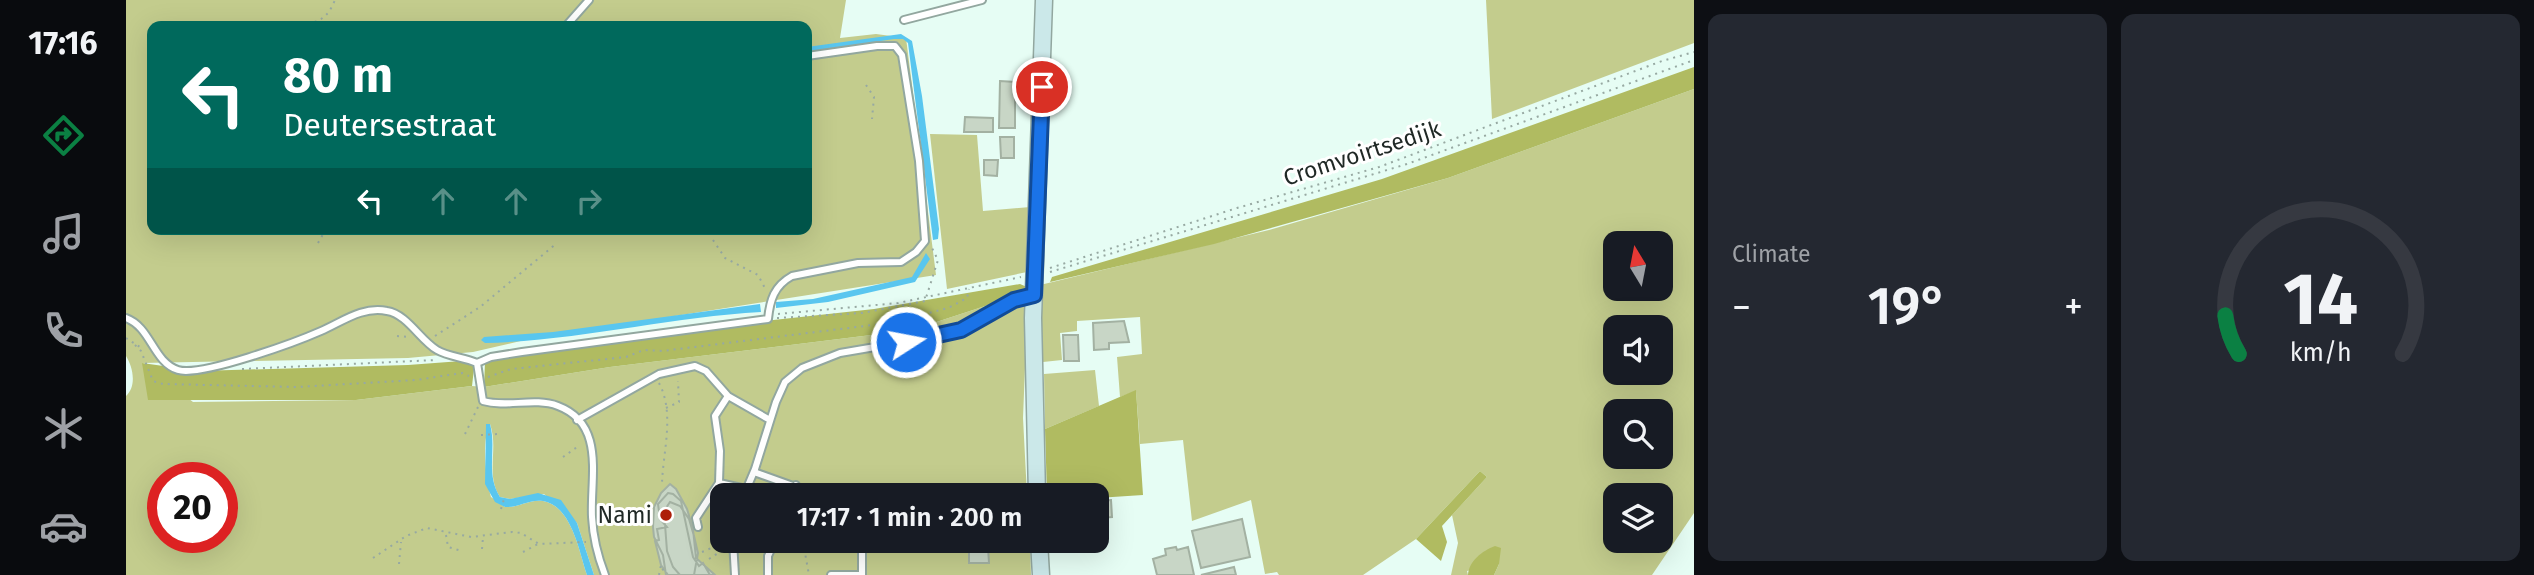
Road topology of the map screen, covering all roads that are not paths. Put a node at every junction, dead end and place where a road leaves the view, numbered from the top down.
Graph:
1 (589, 0) edge
2 (982, 0) edge
3 (1044, 0) edge
4 (904, 20) dead end
5 (570, 21) edge
6 (812, 55) edge
7 (1034, 295) junction
8 (126, 318) edge
9 (477, 363) junction
10 (727, 396) junction
11 (577, 420) junction
12 (771, 420) junction
13 (754, 472) junction
14 (719, 483) edge
15 (749, 483) edge
16 (790, 483) edge
17 (1037, 483) edge
18 (710, 497) edge
19 (698, 527) dead end
20 (731, 553) edge
21 (770, 553) edge
22 (862, 553) edge
23 (1040, 553) edge
24 (605, 575) edge
25 (735, 575) edge
26 (768, 575) edge
27 (831, 575) edge
28 (862, 575) edge
29 (1041, 575) edge

1 - 5 lane
2 - 4 lane
3 - 7 street
6 - 9 lane
7 - 12 lane
7 - 17 street
8 - 9 lane
9 - 11 lane
10 - 11 lane
10 - 12 lane
10 - 14 lane
11 - 24 lane
12 - 13 lane
13 - 15 lane
13 - 16 lane
18 - 19 lane
20 - 25 lane
21 - 26 lane
22 - 28 lane
23 - 29 street
27 - 28 lane

